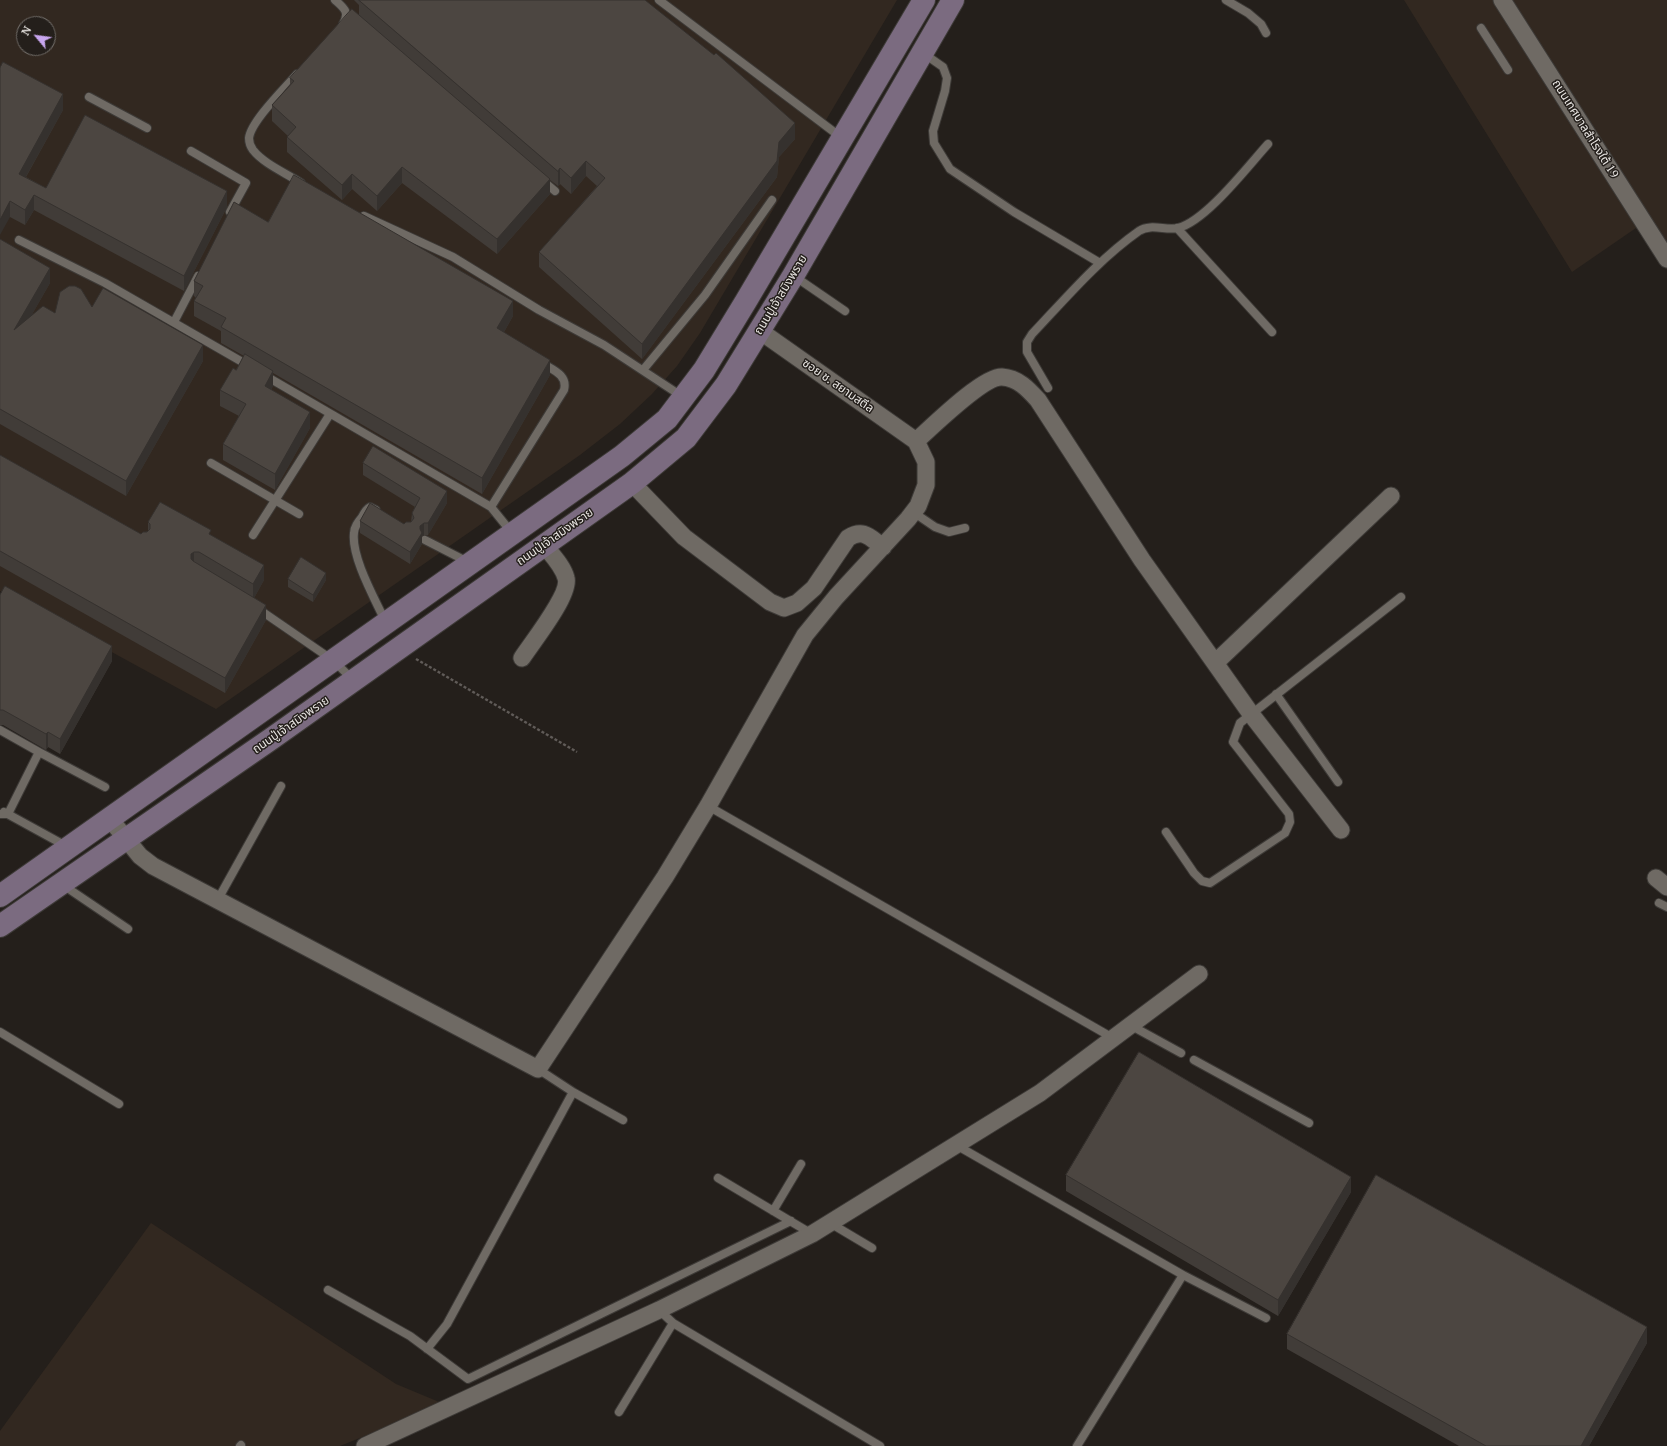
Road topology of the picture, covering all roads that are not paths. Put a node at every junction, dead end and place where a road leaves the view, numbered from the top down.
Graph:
1 (335, 0) edge
2 (659, 0) edge
3 (924, 0) edge
4 (953, 0) edge
5 (1226, 0) edge
6 (1502, 0) edge
7 (1481, 28) dead end
8 (336, 32) edge
9 (1266, 33) dead end
10 (922, 53) junction
11 (304, 67) edge
12 (1508, 70) dead end
13 (89, 97) dead end
14 (147, 128) dead end
15 (842, 138) junction
16 (1268, 144) dead end
17 (191, 151) dead end
18 (538, 176) edge
19 (307, 187) edge
20 (556, 191) dead end
21 (772, 200) dead end
22 (355, 212) edge
23 (228, 217) edge
24 (1177, 228) junction
25 (19, 240) dead end
26 (1667, 259) edge
27 (1100, 262) junction
28 (203, 266) edge
29 (793, 276) junction
30 (845, 311) dead end
31 (174, 322) junction
32 (760, 331) junction
33 (1272, 332) dead end
34 (536, 360) edge
35 (643, 370) junction
36 (1048, 388) dead end
37 (683, 397) junction
38 (330, 414) junction
39 (916, 441) junction
40 (211, 463) dead end
41 (632, 483) junction
42 (1391, 496) dead end
43 (275, 501) junction
44 (491, 507) junction
45 (913, 512) junction
46 (299, 514) dead end
47 (385, 515) edge
48 (965, 528) dead end
49 (512, 534) junction
50 (253, 535) dead end
51 (425, 540) dead end
52 (544, 545) junction
53 (882, 547) junction
54 (471, 564) junction
55 (1401, 597) dead end
56 (252, 605) edge
57 (386, 624) junction
58 (522, 658) dead end
59 (334, 660) junction
60 (1215, 663) junction
61 (353, 681) junction
62 (1276, 694) junction
63 (1251, 714) junction
64 (0, 730) edge
65 (39, 752) junction
66 (1338, 782) dead end
67 (281, 786) dead end
68 (105, 787) dead end
69 (708, 806) junction
70 (0, 810) edge
71 (4, 814) edge
72 (110, 819) junction
73 (1341, 830) dead end
74 (1166, 832) dead end
75 (126, 840) junction
76 (69, 848) junction
77 (61, 884) junction
78 (0, 896) edge
79 (217, 901) junction
80 (1658, 903) dead end
81 (1667, 907) edge
82 (0, 926) edge
83 (128, 929) dead end
84 (1199, 974) dead end
85 (1130, 1025) junction
86 (0, 1032) edge
87 (1113, 1038) junction
88 (1181, 1053) dead end
89 (1194, 1060) dead end
90 (538, 1069) junction
91 (573, 1092) junction
92 (119, 1104) dead end
93 (622, 1120) dead end
94 (1309, 1123) dead end
95 (956, 1145) junction
96 (801, 1164) dead end
97 (718, 1178) dead end
98 (773, 1211) junction
99 (791, 1221) junction
100 (830, 1223) junction
101 (812, 1234) junction
102 (872, 1248) dead end
103 (1183, 1275) junction
104 (328, 1290) dead end
105 (659, 1310) junction
106 (1266, 1318) dead end
107 (673, 1323) junction
108 (427, 1349) junction
109 (619, 1412) dead end
110 (365, 1446) edge
111 (880, 1446) edge
112 (1077, 1446) edge

1 - 8 lane
2 - 15 lane
3 - 15 main road
4 - 10 main road, ถนนปู่เจ้าสมิงพราย
5 - 9 lane
6 - 26 street, ถนนเทศบาลสำโรงใต้ 19
7 - 12 lane
10 - 27 lane
10 - 29 main road, ถนนปู่เจ้าสมิงพราย
11 - 19 lane
13 - 14 lane
15 - 37 main road
16 - 24 lane
17 - 23 lane
18 - 20 lane
21 - 35 lane
22 - 35 lane
24 - 27 lane
24 - 33 lane
25 - 31 lane
27 - 36 lane
28 - 31 lane
29 - 30 lane
29 - 32 main road, ถนนปู่เจ้าสมิงพราย
31 - 38 lane
32 - 39 street, ซอย ช. สยามสตีล
32 - 41 main road, ถนนปู่เจ้าสมิงพราย
34 - 44 lane
35 - 37 lane
37 - 49 main road
38 - 43 lane
38 - 44 lane
39 - 45 street
39 - 60 street
40 - 43 lane
41 - 52 main road, ถนนปู่เจ้าสมิงพราย
41 - 53 street
42 - 60 street
43 - 46 lane
43 - 50 lane
44 - 49 lane
45 - 48 lane
45 - 53 street
47 - 57 lane
49 - 54 main road
51 - 54 lane
52 - 58 street
52 - 61 main road, ถนนปู่เจ้าสมิงพราย
53 - 69 street
54 - 57 main road
55 - 62 lane
56 - 59 lane
57 - 59 main road
59 - 61 lane
59 - 72 main road
60 - 63 street
61 - 75 main road, ถนนปู่เจ้าสมิงพราย
62 - 63 lane
62 - 66 lane
63 - 73 street
63 - 74 lane
64 - 65 lane
65 - 68 lane
65 - 71 lane
67 - 79 lane
69 - 87 lane
69 - 90 street
70 - 71 lane
71 - 76 lane
72 - 75 street
72 - 76 main road
75 - 77 main road, ถนนปู่เจ้าสมิงพราย
75 - 79 street
76 - 78 main road
77 - 82 main road, ถนนปู่เจ้าสมิงพราย
77 - 83 lane
79 - 90 street
80 - 81 lane
84 - 85 street
85 - 87 street
85 - 88 lane
86 - 92 lane
87 - 95 street
89 - 94 lane
90 - 91 lane
91 - 93 lane
91 - 108 lane
95 - 100 street
95 - 103 lane
96 - 98 lane
97 - 98 lane
98 - 99 lane
99 - 101 lane
99 - 108 lane
100 - 101 street
100 - 102 lane
101 - 105 street
103 - 106 lane
103 - 112 lane
104 - 108 lane
105 - 107 lane
105 - 110 street
107 - 109 lane
107 - 111 lane

